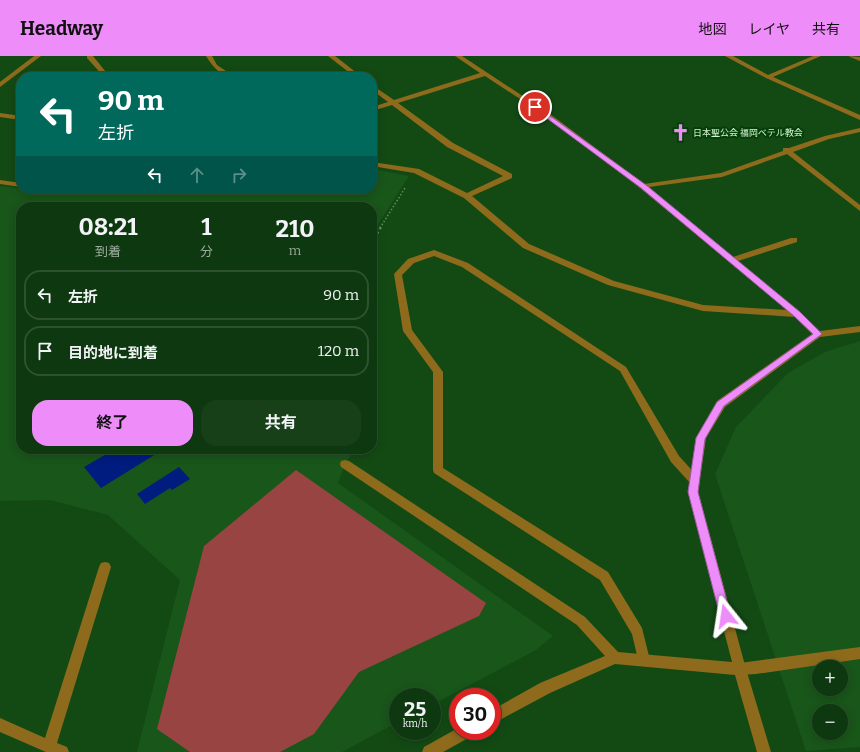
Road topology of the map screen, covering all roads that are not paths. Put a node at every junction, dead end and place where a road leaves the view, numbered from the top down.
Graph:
1 (38, 56) edge
2 (90, 56) edge
3 (209, 56) edge
4 (332, 56) edge
5 (458, 56) edge
6 (728, 56) edge
7 (818, 56) edge
8 (852, 56) edge
9 (860, 59) edge
10 (17, 72) edge
11 (102, 72) edge
12 (224, 72) edge
13 (353, 72) edge
14 (16, 73) edge
15 (485, 74) junction
16 (768, 77) junction
17 (0, 85) edge
18 (377, 91) edge
19 (392, 103) junction
20 (377, 108) edge
21 (0, 115) edge
22 (16, 117) edge
23 (860, 118) edge
24 (860, 130) edge
25 (786, 150) junction
26 (377, 165) edge
27 (0, 182) edge
28 (16, 184) edge
29 (643, 186) junction
30 (467, 196) junction
31 (860, 209) edge
32 (794, 240) dead end
33 (732, 260) junction
34 (797, 314) junction
35 (860, 329) edge
36 (818, 334) junction
37 (345, 464) dead end
38 (695, 481) junction
39 (105, 567) dead end
40 (860, 653) edge
41 (615, 658) junction
42 (644, 660) junction
43 (740, 669) junction
44 (501, 712) edge
45 (0, 725) edge
46 (451, 740) edge
47 (49, 746) junction
48 (62, 752) edge
49 (429, 752) edge
50 (764, 752) edge

1 - 10 street
2 - 11 street
3 - 12 street
4 - 13 street
5 - 15 street
6 - 16 street
7 - 16 street
8 - 9 street
14 - 17 street
15 - 19 street
15 - 29 street
16 - 23 street
18 - 19 street
19 - 20 street
19 - 30 street
21 - 22 street
24 - 25 street
25 - 29 street
25 - 31 street
26 - 30 street
27 - 28 street
29 - 33 street
30 - 34 street
32 - 33 street
33 - 34 street
34 - 36 street
35 - 36 street
36 - 38 street
37 - 41 street
38 - 42 street
38 - 43 street
39 - 47 street
40 - 43 street
41 - 42 street
41 - 44 street
42 - 43 street
43 - 50 street
45 - 47 street
46 - 49 street
47 - 48 street

